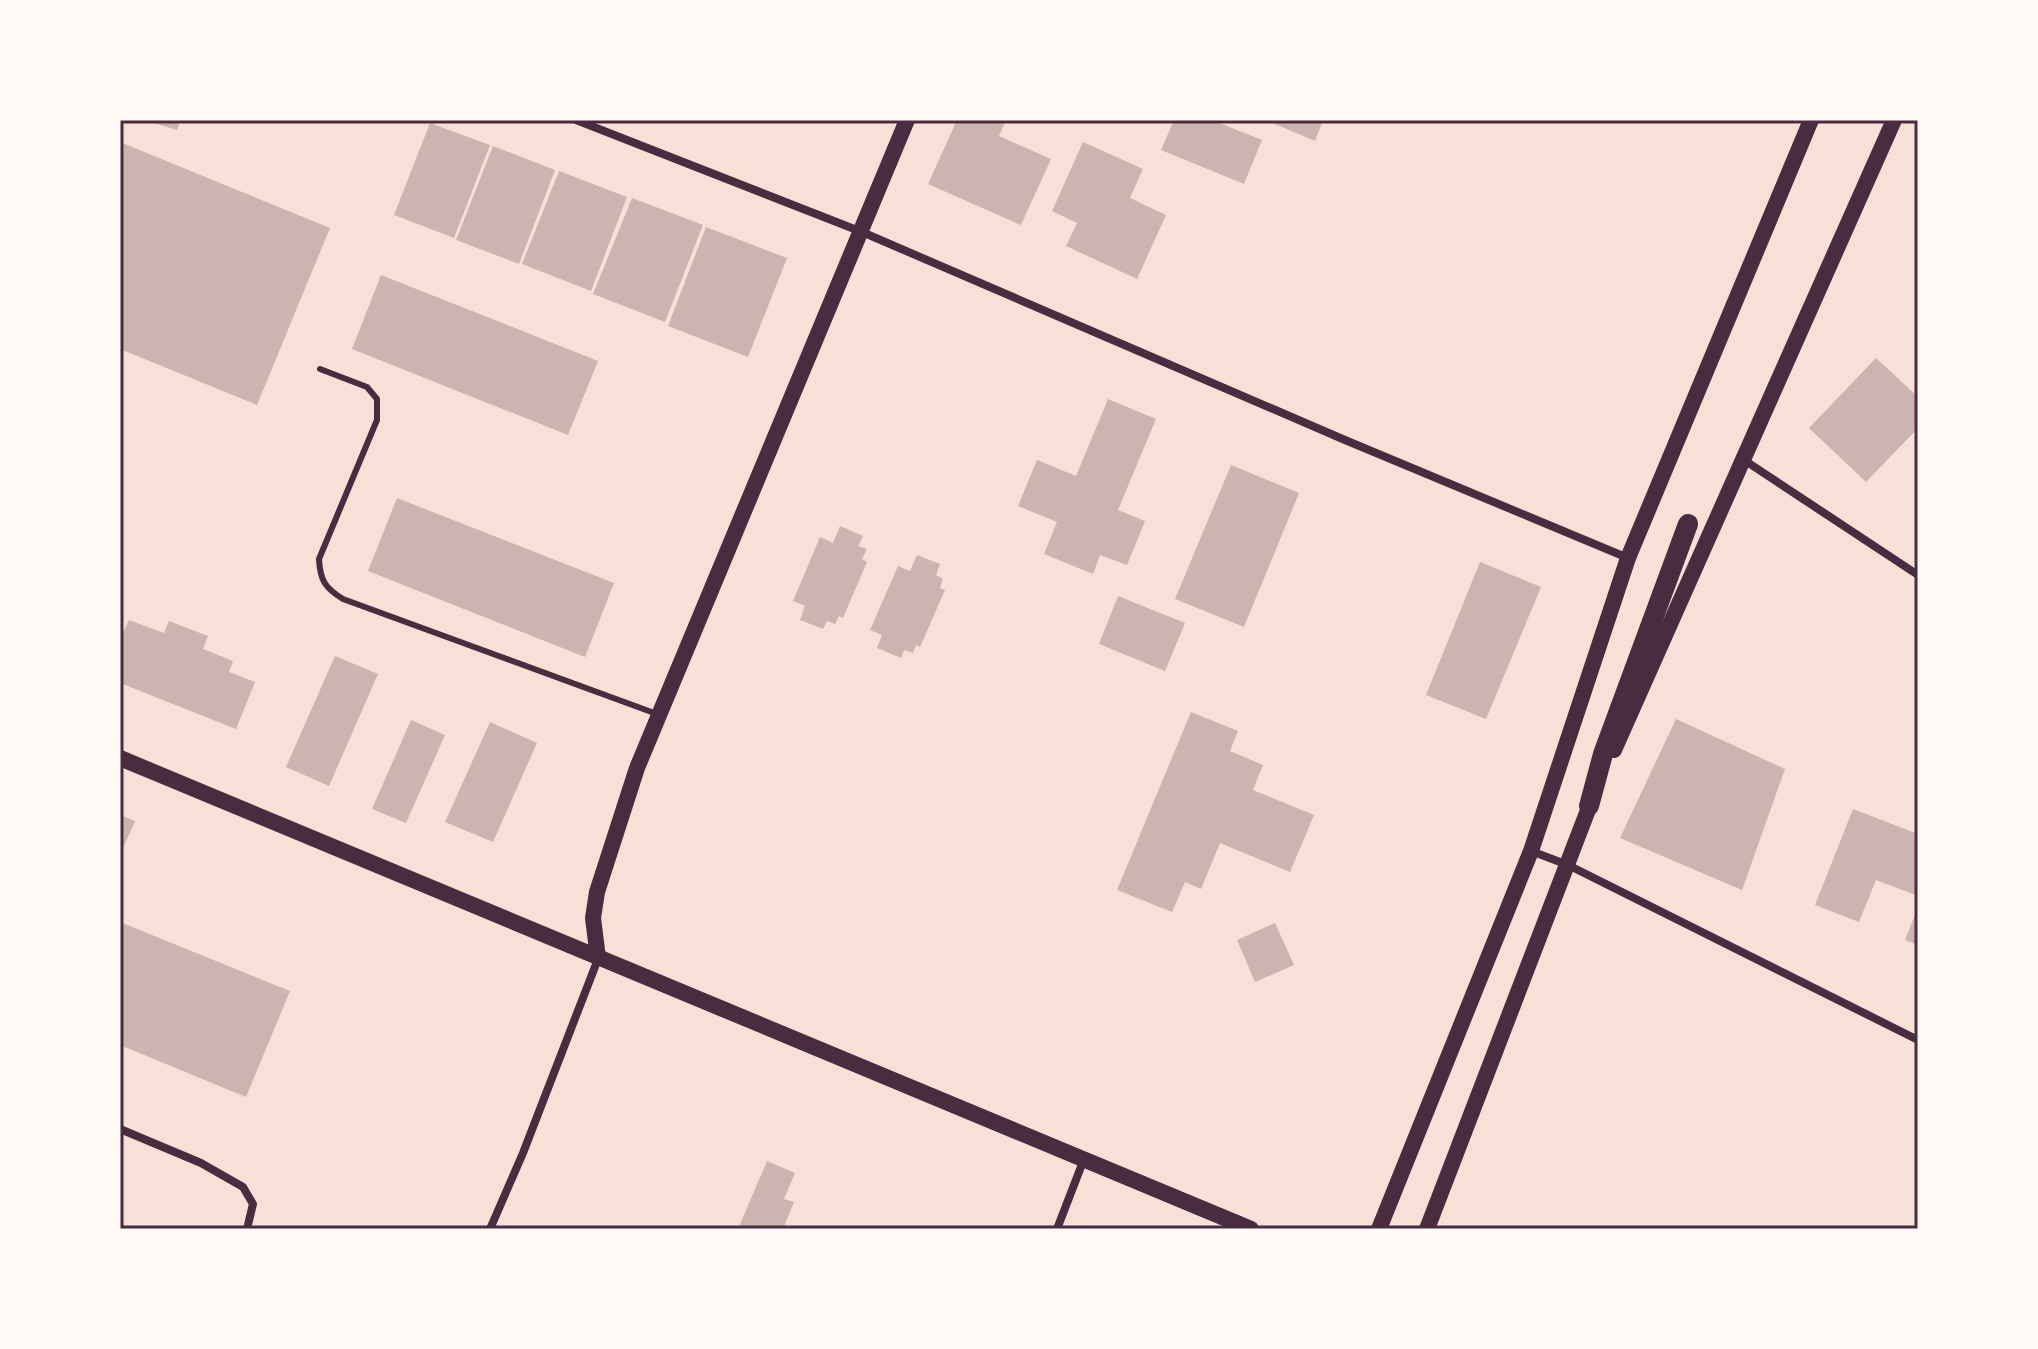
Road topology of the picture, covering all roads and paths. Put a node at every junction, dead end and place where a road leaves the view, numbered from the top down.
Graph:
1 (576, 120) edge
2 (907, 120) edge
3 (1811, 120) edge
4 (1894, 120) edge
5 (862, 232) junction
6 (320, 369) dead end
7 (1743, 459) junction
8 (1688, 524) dead end
9 (1628, 558) junction
10 (1918, 575) edge
11 (660, 715) junction
12 (120, 758) edge
13 (1589, 806) junction
14 (1531, 851) junction
15 (1568, 865) junction
16 (598, 958) junction
17 (1918, 1040) edge
18 (120, 1129) edge
19 (1084, 1158) junction
20 (247, 1229) edge
21 (490, 1229) edge
22 (1057, 1229) edge
23 (1251, 1229) edge
24 (1379, 1229) edge
25 (1427, 1229) edge

1 - 5 street
2 - 5 main road
3 - 9 main road
4 - 7 main road
5 - 9 street
5 - 11 main road
6 - 11 lane
7 - 10 street
7 - 13 main road
8 - 13 main road
9 - 14 main road
11 - 16 main road
12 - 16 main road
13 - 15 main road
14 - 15 street
14 - 24 main road
15 - 17 street
15 - 25 main road
16 - 19 main road
16 - 21 street
18 - 20 street
19 - 22 street
19 - 23 main road

